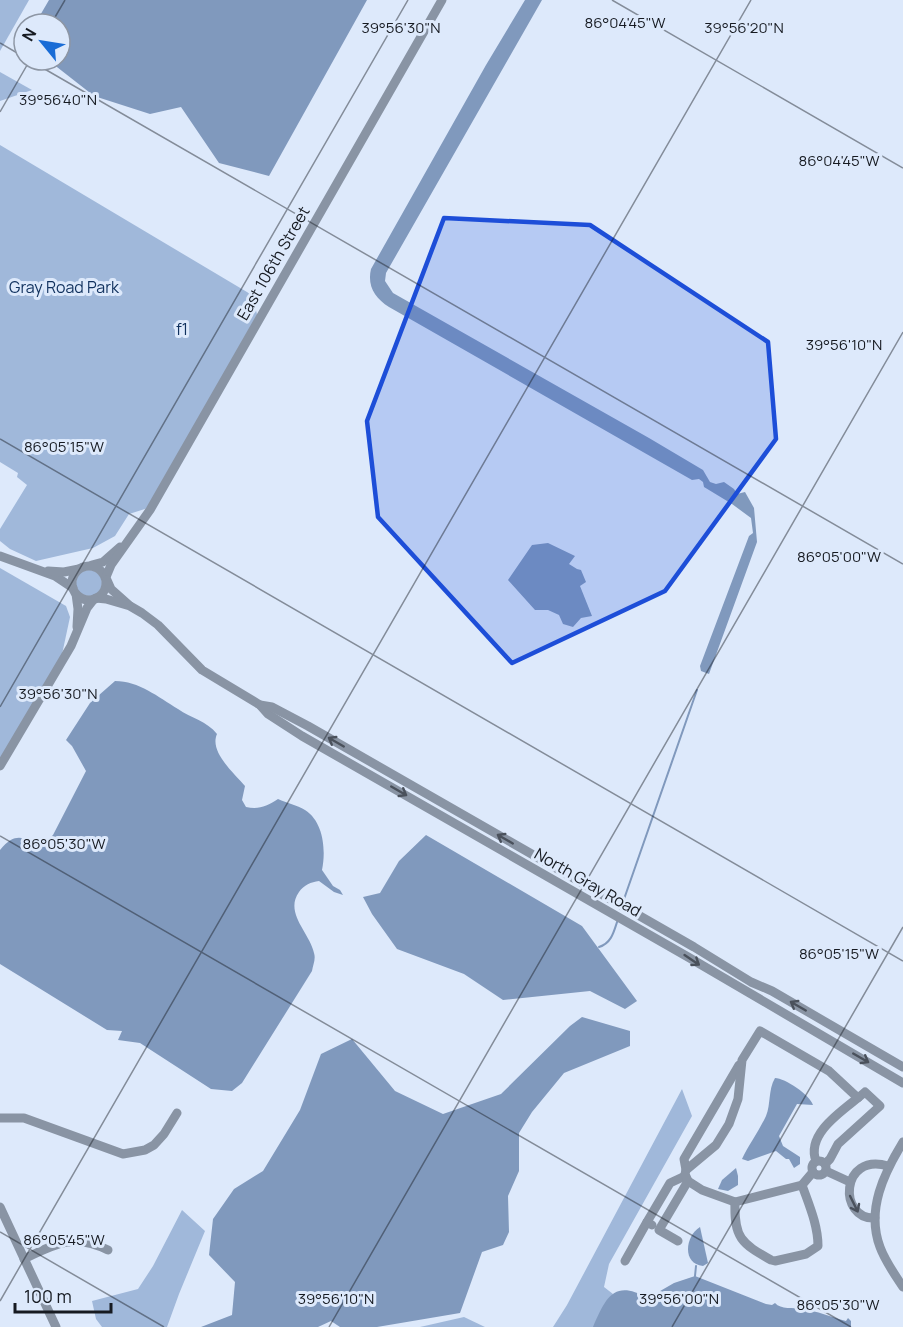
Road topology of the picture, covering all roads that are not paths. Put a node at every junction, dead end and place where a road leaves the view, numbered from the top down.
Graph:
1 (442, 0) edge
2 (128, 539) junction
3 (0, 556) edge
4 (91, 565) junction
5 (79, 569) junction
6 (40, 571) junction
7 (106, 578) junction
8 (75, 591) junction
9 (95, 599) junction
10 (130, 606) junction
11 (76, 633) junction
12 (260, 705) junction
13 (0, 766) edge
14 (742, 1060) junction
15 (903, 1067) edge
16 (903, 1083) edge
17 (858, 1098) junction
18 (177, 1113) dead end
19 (0, 1118) edge
20 (903, 1142) edge
21 (822, 1165) junction
22 (888, 1166) junction
23 (687, 1175) junction
24 (850, 1182) junction
25 (802, 1185) junction
26 (735, 1202) junction
27 (0, 1207) edge
28 (875, 1218) junction
29 (647, 1222) junction
30 (659, 1230) junction
31 (678, 1241) dead end
32 (108, 1250) dead end
33 (24, 1259) junction
34 (625, 1261) dead end
35 (903, 1287) edge
36 (56, 1327) edge

1 - 2 street, East 106th Street
2 - 4 street, East 106th Street
2 - 7 street, East 106th Street
3 - 6 street
4 - 5 street
4 - 7 street
5 - 6 street
5 - 8 street
6 - 8 street
7 - 9 street
7 - 10 street, North Gray Road
8 - 9 street
8 - 11 street
9 - 10 street, North Gray Road
9 - 11 street
10 - 12 street, North Gray Road
11 - 13 street
15 -> 12 street, North Gray Road
12 -> 16 street, North Gray Road
14 - 17 street
14 - 23 street
14 - 23 street
17 - 21 street
17 - 21 street
18 - 19 street
20 - 22 street
21 - 24 street
21 - 25 street
22 - 24 street
22 - 28 street
23 - 26 street
23 - 29 street
23 - 30 street
24 -> 28 street
25 - 26 street
25 - 26 street
27 - 33 street
28 - 35 street
29 - 30 street
29 - 34 street
30 - 31 street
32 - 33 street
33 - 36 street

